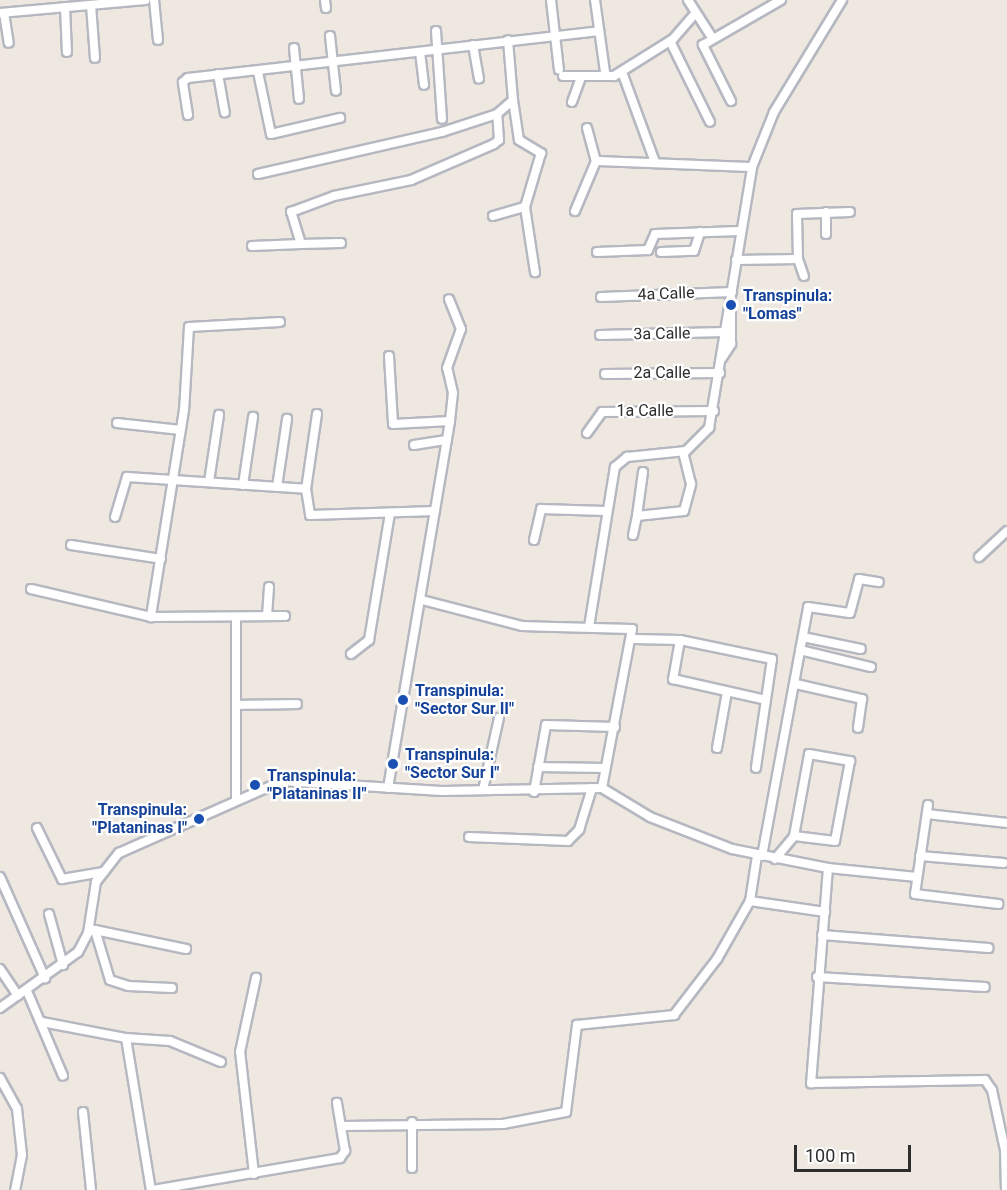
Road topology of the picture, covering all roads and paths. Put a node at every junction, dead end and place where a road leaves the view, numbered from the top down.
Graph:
1 (145, 0) edge
2 (154, 0) edge
3 (551, 0) edge
4 (595, 0) edge
5 (688, 0) edge
6 (781, 0) edge
7 (842, 0) edge
8 (91, 5) junction
9 (65, 7) junction
10 (2, 13) edge
11 (694, 15) junction
12 (436, 31) dead end
13 (599, 31) junction
14 (330, 36) dead end
15 (554, 36) junction
16 (711, 36) junction
17 (158, 40) dead end
18 (508, 40) junction
19 (670, 41) junction
20 (9, 43) dead end
21 (473, 45) junction
22 (294, 48) dead end
23 (438, 49) junction
24 (67, 51) dead end
25 (420, 52) junction
26 (95, 58) dead end
27 (333, 62) junction
28 (296, 67) junction
29 (258, 72) junction
30 (605, 72) junction
31 (622, 72) junction
32 (218, 74) junction
33 (581, 77) junction
34 (478, 78) dead end
35 (424, 85) dead end
36 (336, 91) dead end
37 (299, 99) dead end
38 (513, 100) junction
39 (731, 101) dead end
40 (572, 102) dead end
41 (225, 112) dead end
42 (497, 114) junction
43 (188, 115) dead end
44 (340, 118) dead end
45 (442, 119) dead end
46 (710, 122) dead end
47 (587, 128) dead end
48 (596, 161) junction
49 (655, 162) junction
50 (752, 167) junction
51 (258, 174) dead end
52 (525, 207) junction
53 (575, 211) dead end
54 (826, 212) junction
55 (850, 212) dead end
56 (493, 216) dead end
57 (739, 231) junction
58 (700, 232) junction
59 (826, 234) dead end
60 (341, 243) dead end
61 (301, 244) junction
62 (252, 246) dead end
63 (597, 252) dead end
64 (661, 252) dead end
65 (798, 259) junction
66 (736, 260) junction
67 (535, 272) dead end
68 (804, 276) dead end
69 (732, 292) junction
70 (601, 297) dead end
71 (448, 299) dead end
72 (730, 309) junction
73 (280, 322) dead end
74 (724, 332) junction
75 (600, 335) dead end
76 (389, 356) dead end
77 (722, 358) junction
78 (720, 373) junction
79 (604, 374) dead end
80 (714, 411) junction
81 (317, 414) dead end
82 (219, 415) dead end
83 (254, 417) dead end
84 (287, 419) dead end
85 (450, 421) junction
86 (117, 423) dead end
87 (181, 430) junction
88 (587, 433) dead end
89 (447, 440) junction
90 (414, 445) dead end
91 (683, 452) junction
92 (643, 472) dead end
93 (175, 480) junction
94 (209, 482) junction
95 (243, 484) junction
96 (276, 487) junction
97 (306, 489) junction
98 (435, 511) junction
99 (605, 511) junction
100 (390, 513) junction
101 (637, 516) junction
102 (115, 517) dead end
103 (1007, 531) edge
104 (633, 535) dead end
105 (534, 540) dead end
106 (71, 545) dead end
107 (979, 557) dead end
108 (161, 559) junction
109 (879, 582) dead end
110 (269, 587) dead end
111 (31, 590) dead end
112 (422, 600) junction
113 (267, 616) junction
114 (285, 616) dead end
115 (151, 617) junction
116 (236, 618) junction
117 (589, 627) junction
118 (803, 637) junction
119 (634, 639) junction
120 (680, 640) junction
121 (861, 649) dead end
122 (800, 650) junction
123 (351, 654) dead end
124 (871, 667) dead end
125 (796, 684) junction
126 (727, 692) junction
127 (766, 700) junction
128 (297, 704) dead end
129 (236, 705) junction
130 (500, 718) dead end
131 (615, 727) junction
132 (858, 728) dead end
133 (717, 748) dead end
134 (538, 767) junction
135 (605, 768) junction
136 (756, 768) dead end
137 (388, 788) junction
138 (592, 788) junction
139 (602, 788) junction
140 (483, 790) junction
141 (534, 792) junction
142 (236, 798) junction
143 (1007, 823) edge
144 (37, 828) dead end
145 (794, 836) junction
146 (469, 837) dead end
147 (760, 856) junction
148 (920, 856) junction
149 (775, 858) junction
150 (1004, 863) dead end
151 (828, 868) junction
152 (103, 872) junction
153 (0, 877) edge
154 (917, 877) junction
155 (750, 901) junction
156 (998, 904) dead end
157 (825, 912) junction
158 (49, 914) dead end
159 (92, 930) junction
160 (822, 935) junction
161 (988, 948) dead end
162 (186, 949) dead end
163 (63, 965) junction
164 (0, 969) edge
165 (817, 977) junction
166 (45, 978) junction
167 (256, 978) dead end
168 (985, 987) dead end
169 (172, 988) dead end
170 (27, 991) junction
171 (18, 996) junction
172 (0, 1008) edge
173 (42, 1022) junction
174 (126, 1038) junction
175 (221, 1062) dead end
176 (63, 1076) dead end
177 (0, 1078) edge
178 (337, 1103) dead end
179 (83, 1112) dead end
180 (412, 1122) junction
181 (344, 1126) junction
182 (412, 1168) dead end
183 (254, 1174) junction
184 (189, 1187) edge
185 (15, 1190) edge
186 (91, 1190) edge
187 (152, 1190) edge
188 (1006, 1190) edge

1 - 8 street
2 - 17 street
3 - 15 street
4 - 13 street
5 - 11 street
6 - 16 street
7 - 50 street
8 - 9 street
8 - 26 street
9 - 10 street
9 - 24 street
10 - 20 street
11 - 16 street
11 - 19 street
12 - 23 street
13 - 15 street
13 - 30 street
14 - 27 street
15 - 18 street
15 - 33 street
16 - 39 street
18 - 21 street
18 - 38 street
19 - 31 street
19 - 46 street
21 - 23 street
21 - 34 street
22 - 28 street
23 - 25 street
23 - 45 street
25 - 27 street
25 - 35 street
27 - 28 street
27 - 36 street
28 - 29 street
28 - 37 street
29 - 32 street
29 - 44 street
30 - 31 street
30 - 33 street
31 - 49 street
32 - 41 street
32 - 43 street
33 - 40 street
38 - 42 street
38 - 52 street
42 - 51 street
42 - 61 street
47 - 48 street
48 - 49 street
48 - 53 street
49 - 50 street
50 - 57 street
52 - 56 street
52 - 67 street
54 - 55 street
54 - 59 street
54 - 65 street
57 - 58 street
57 - 66 street
58 - 63 street
58 - 64 street
60 - 61 street
61 - 62 street
65 - 66 street
65 - 68 street
66 - 69 street
69 - 70 street, 4a Calle
69 - 72 street
71 - 85 street
72 - 74 street
72 - 77 street
73 - 87 street
74 - 75 street, 3a Calle
74 - 77 street
76 - 85 street
77 - 78 street
78 - 79 street, 2a Calle
78 - 80 street
80 - 88 street, 1a Calle
80 - 91 street
81 - 97 street
82 - 94 street
83 - 95 street
84 - 96 street
85 - 89 street
86 - 87 street
87 - 93 street
89 - 90 street
89 - 98 street
91 - 99 street
91 - 101 street
92 - 101 street
93 - 94 street
93 - 102 street
93 - 108 street
94 - 95 street
95 - 96 street
96 - 97 street
97 - 100 street
98 - 100 street
98 - 112 street
99 - 105 street
99 - 117 street
100 - 123 street
101 - 104 street
103 - 107 street
106 - 108 street
108 - 115 street
109 - 118 street
110 - 113 street
111 - 115 street
112 - 117 street
112 - 137 street
113 - 114 street
113 - 116 street
115 - 116 street
116 - 129 street
117 - 119 street
118 - 121 street
118 - 122 street
119 - 120 street
119 - 131 street
120 - 126 street
120 - 127 street
122 - 124 street
122 - 125 street
125 - 132 street
125 - 147 street
126 - 127 street
126 - 133 street
127 - 136 street
128 - 129 street
129 - 142 street
130 - 140 street
131 - 134 street
131 - 135 street
134 - 135 street
134 - 141 street
135 - 139 street
137 - 140 street
137 - 142 street
138 - 139 street
138 - 141 street
138 - 146 street
139 - 147 street
140 - 141 street
142 - 152 street
143 - 148 street
144 - 152 street
145 - 145 street
145 - 149 street
147 - 149 street
147 - 155 street
148 - 150 street
148 - 154 street
149 - 151 street
151 - 154 street
151 - 157 street
152 - 159 street
153 - 166 street
154 - 156 street
155 - 157 street
155 - 180 street
157 - 160 street
158 - 163 street
159 - 162 street
159 - 163 street
159 - 169 street
160 - 161 street
160 - 165 street
163 - 166 street
164 - 171 street
165 - 168 street
165 - 188 street
166 - 170 street
167 - 183 street
170 - 171 street
170 - 173 street
171 - 172 street
173 - 174 street
173 - 176 street
174 - 175 street
174 - 187 street
177 - 185 street
178 - 181 street
179 - 186 street
180 - 181 street
180 - 182 street
181 - 183 street
183 - 184 street
184 - 187 street

